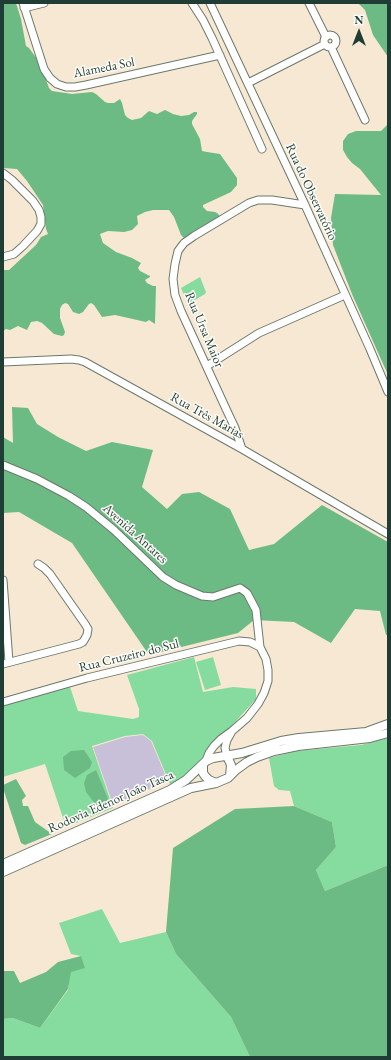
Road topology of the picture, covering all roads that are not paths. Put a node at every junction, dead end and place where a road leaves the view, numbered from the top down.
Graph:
1 (44, 3) edge
2 (192, 3) edge
3 (210, 3) edge
4 (309, 3) edge
5 (24, 5) edge
6 (327, 43) junction
7 (220, 55) junction
8 (248, 83) junction
9 (365, 120) dead end
10 (262, 149) dead end
11 (3, 173) edge
12 (305, 205) junction
13 (3, 257) edge
14 (345, 295) junction
15 (3, 362) edge
16 (207, 366) junction
17 (388, 392) edge
18 (238, 448) junction
19 (3, 465) edge
20 (388, 534) edge
21 (38, 564) dead end
22 (3, 580) edge
23 (260, 647) junction
24 (6, 663) edge
25 (3, 702) edge
26 (388, 724) edge
27 (232, 731) junction
28 (388, 733) edge
29 (228, 756) junction
30 (204, 763) junction
31 (230, 776) junction
32 (216, 783) junction
33 (3, 864) edge
34 (3, 872) edge

1 - 5 street
2 - 7 street
3 - 8 street, Rua do Observatório
4 - 6 street
5 - 7 street, Alameda Sol
6 - 8 street
6 - 9 street
7 - 10 street
8 - 12 street, Rua do Observatório
11 - 13 street
12 - 14 street, Rua do Observatório
12 - 16 street, Rua Ursa Maior
14 - 16 street
14 - 17 street, Rua do Observatório
15 - 18 street, Rua Três Marias
16 - 18 street, Rua Ursa Maior
18 - 20 street, Rua Três Marias
19 - 23 street, Avenida Antares
21 - 24 street
22 - 24 street
23 - 25 street, Rua Cruzeiro do Sul
23 - 27 street
26 - 29 main road, Rodovia Edenor João Tasca
27 - 29 street
27 - 30 street
28 - 31 main road, Rodovia Edenor João Tasca
29 - 30 main road, Rodovia Edenor João Tasca
29 - 31 main road
30 - 32 main road
30 - 33 main road, Rodovia Edenor João Tasca
31 - 32 main road, Rodovia Edenor João Tasca
32 - 34 main road, Rodovia Edenor João Tasca

